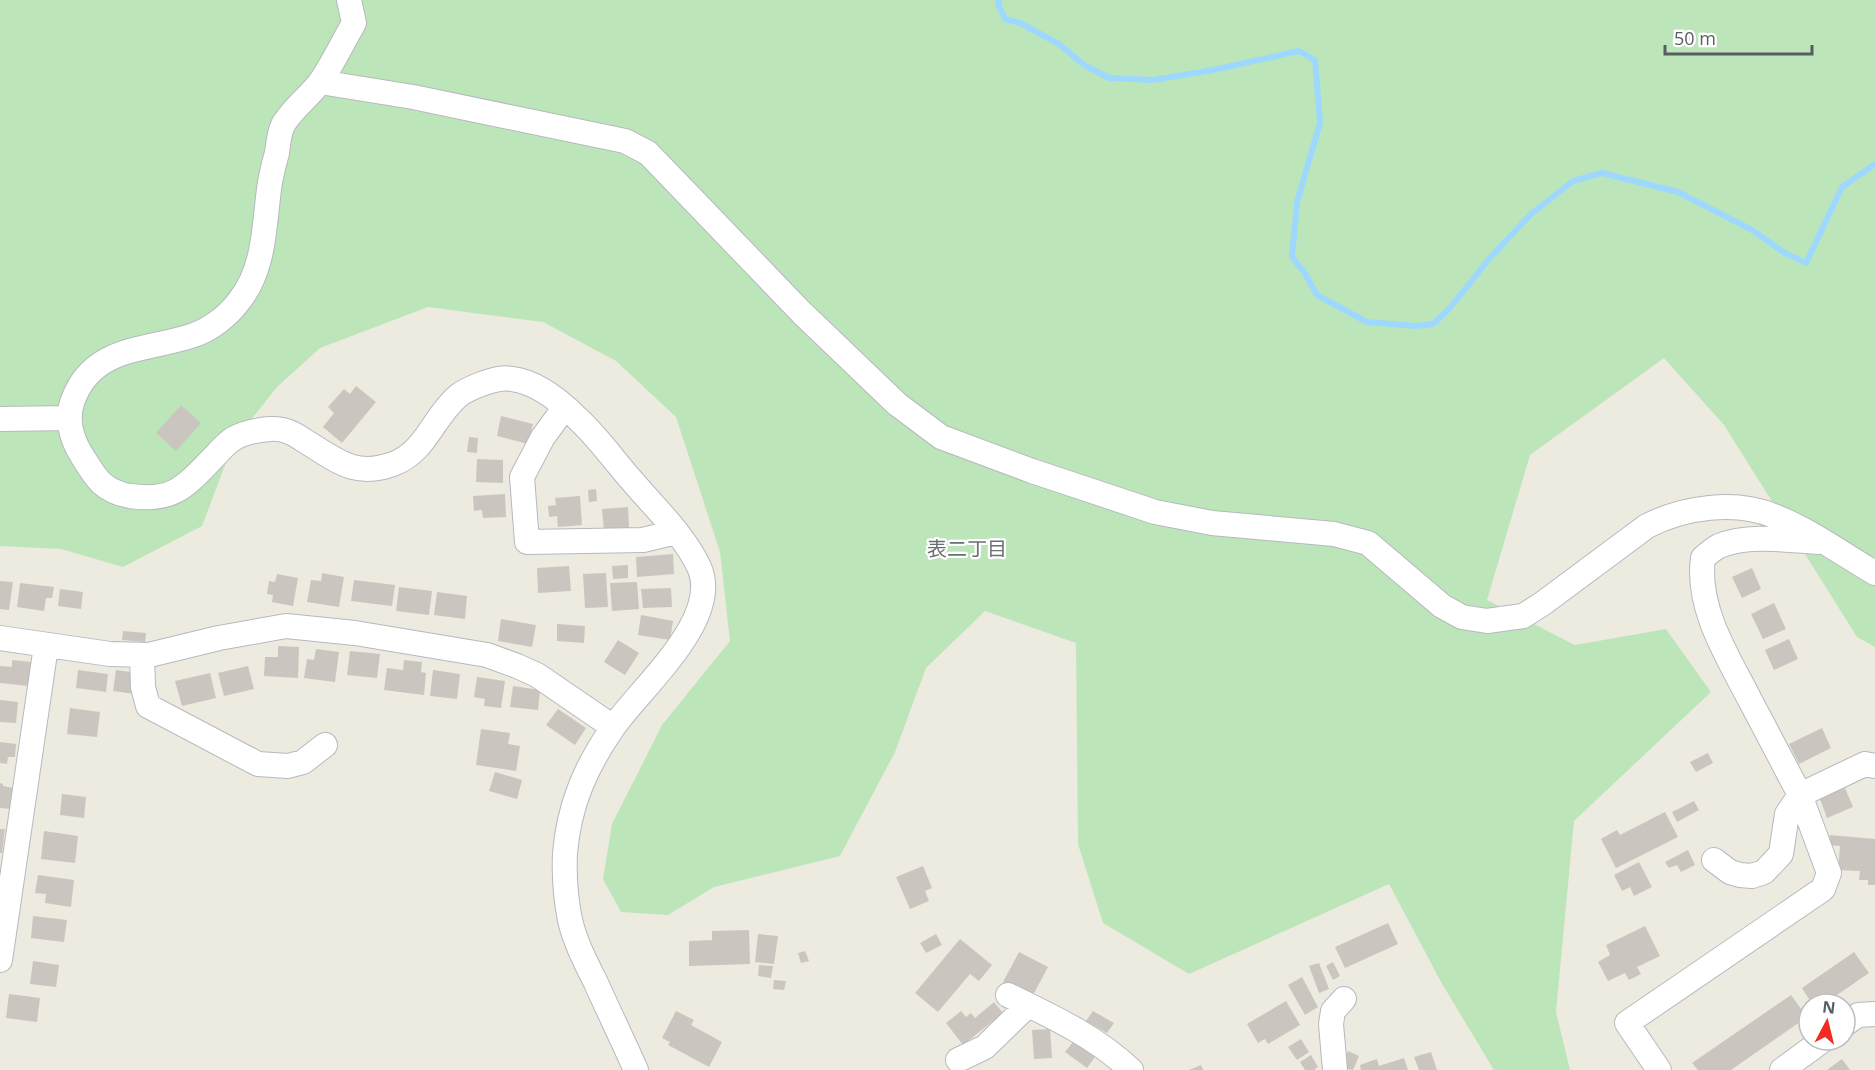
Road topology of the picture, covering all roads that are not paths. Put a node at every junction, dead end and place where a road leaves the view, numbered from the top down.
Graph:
1 (349, 0) edge
2 (320, 82) junction
3 (565, 407) junction
4 (68, 418) junction
5 (0, 419) edge
6 (676, 532) junction
7 (1824, 542) junction
8 (1875, 573) edge
9 (0, 638) edge
10 (46, 646) junction
11 (142, 655) junction
12 (613, 727) junction
13 (326, 745) dead end
14 (1875, 766) edge
15 (1800, 795) junction
16 (1714, 860) dead end
17 (0, 960) edge
18 (1344, 999) dead end
19 (1875, 1014) edge
20 (1857, 1016) edge
21 (1807, 1052) edge
22 (958, 1060) dead end
23 (636, 1070) edge
24 (1131, 1070) edge
25 (1335, 1070) edge
26 (1659, 1070) edge
27 (1782, 1070) edge

1 - 2 street
2 - 4 street
2 - 7 street
3 - 4 street
3 - 6 street
3 - 6 street
4 - 5 street
6 - 12 street
7 - 8 street
7 - 15 street
9 - 10 street
10 - 11 street
10 - 17 street
11 - 12 street
11 - 13 street
12 - 23 street
14 - 15 street
15 - 16 street
15 - 26 street
18 - 25 street
19 - 20 street
21 - 27 street
22 - 24 street

